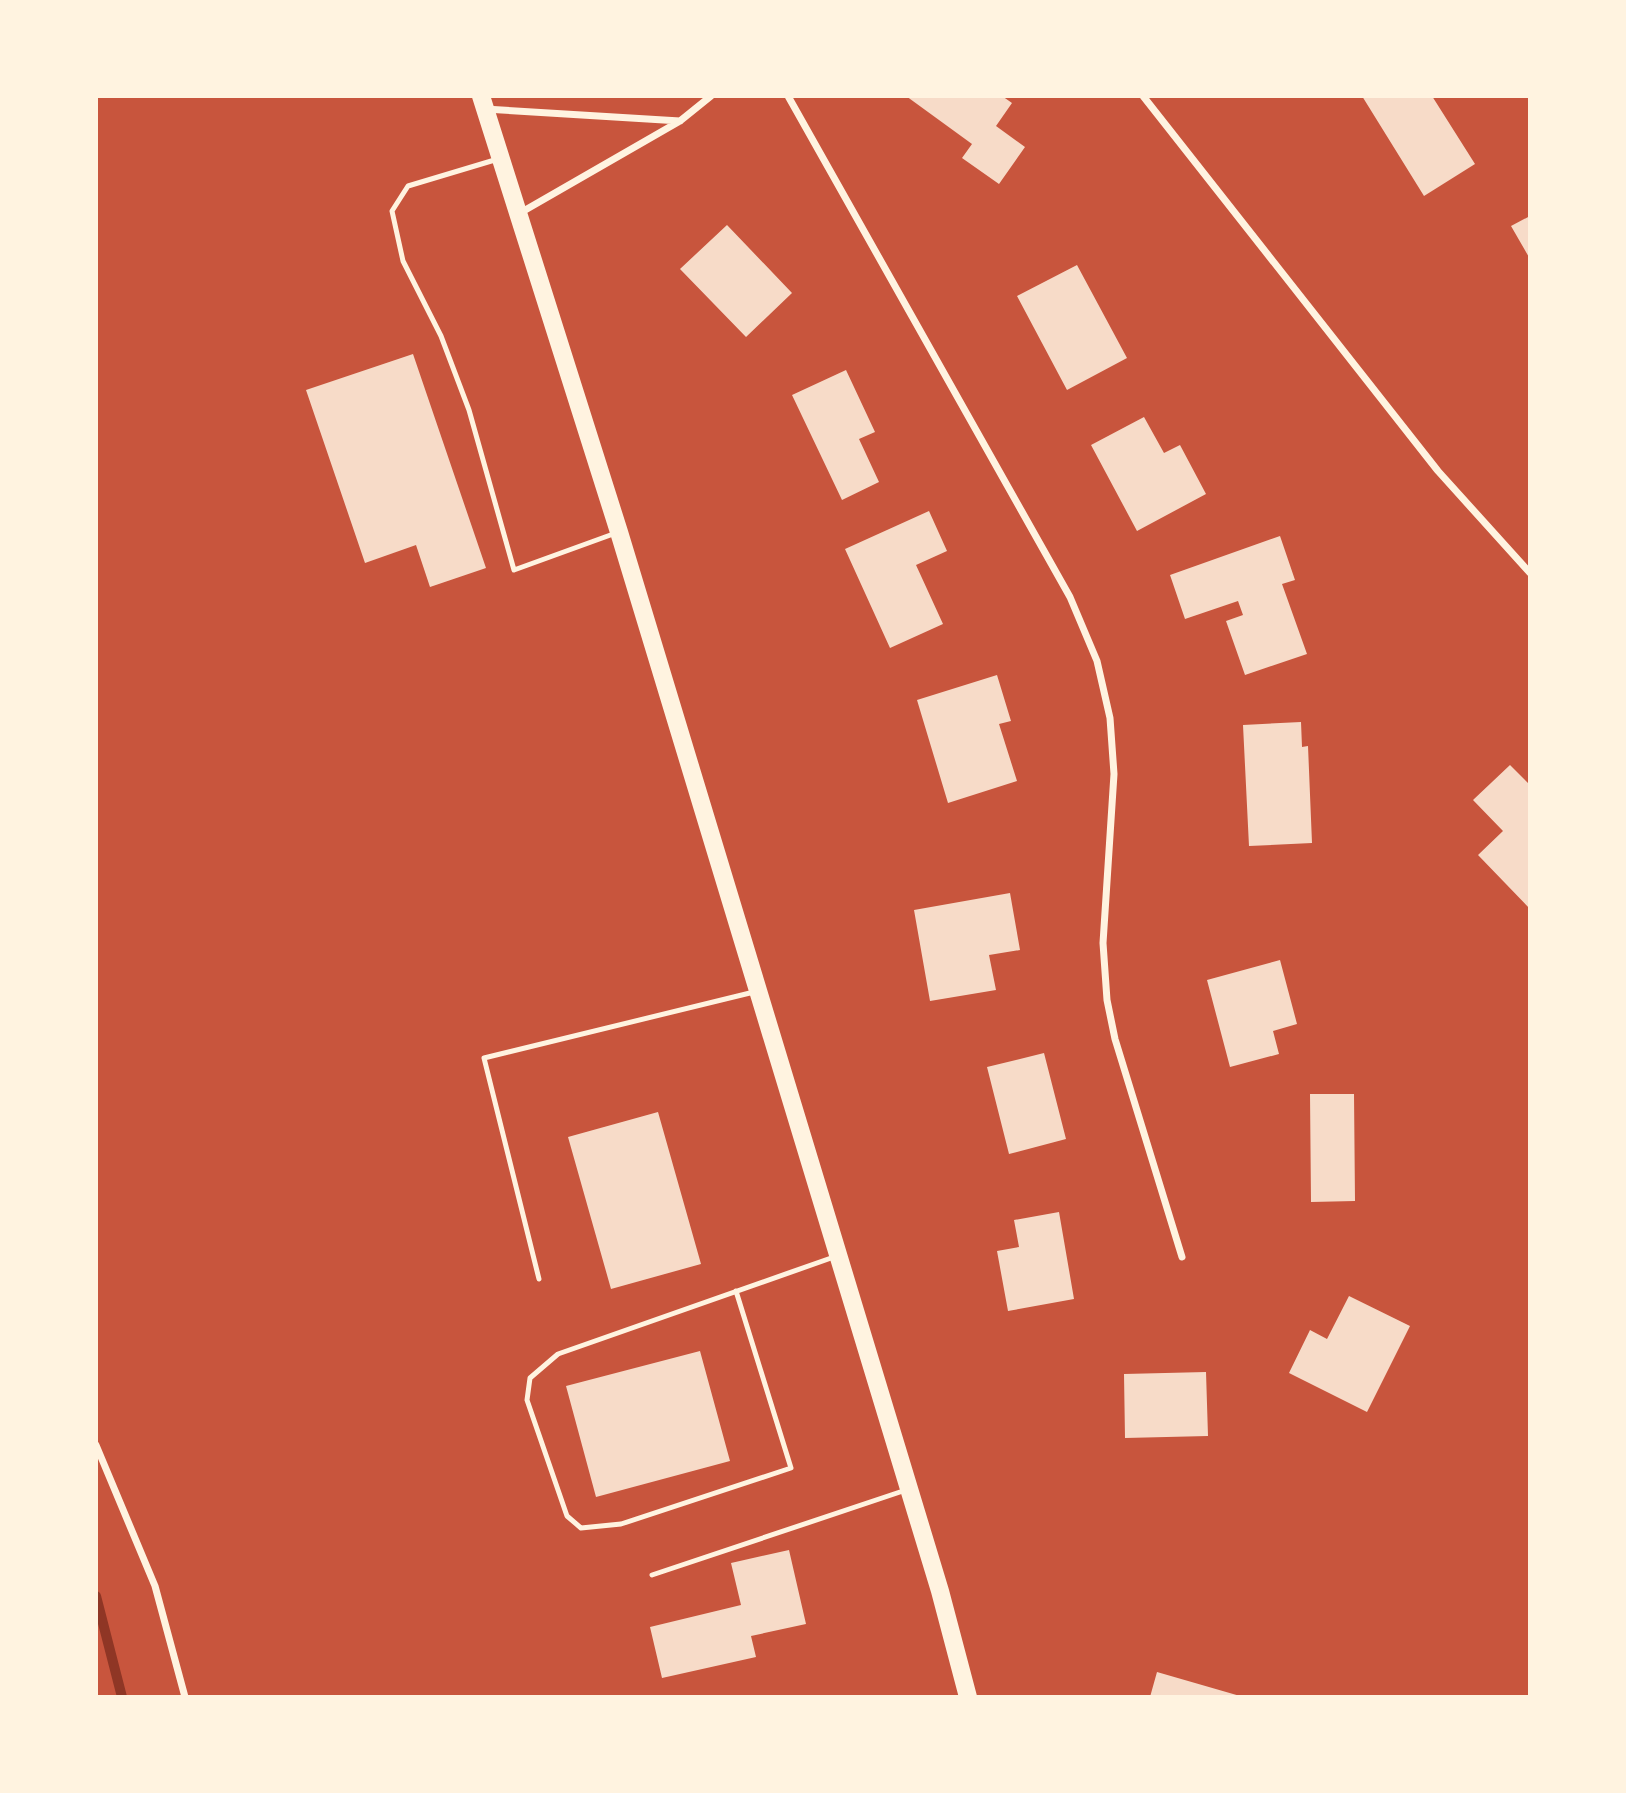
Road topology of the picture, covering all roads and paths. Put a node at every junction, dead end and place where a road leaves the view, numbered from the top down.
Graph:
1 (711, 96) edge
2 (788, 96) edge
3 (1143, 96) edge
4 (483, 102) edge
5 (680, 121) junction
6 (501, 158) junction
7 (520, 213) junction
8 (618, 532) junction
9 (1530, 573) edge
10 (757, 991) junction
11 (838, 1256) junction
12 (1182, 1257) dead end
13 (539, 1279) dead end
14 (736, 1291) junction
15 (96, 1445) edge
16 (909, 1489) junction
17 (652, 1575) dead end
18 (185, 1697) edge
19 (968, 1697) edge

1 - 5 street
2 - 12 street
3 - 9 street
4 - 5 street
4 - 6 main road
5 - 7 street
6 - 7 main road
6 - 8 lane
7 - 8 main road
8 - 10 main road
10 - 11 main road
10 - 13 lane
11 - 14 lane
11 - 16 main road
14 - 14 lane
15 - 18 street
16 - 17 lane
16 - 19 main road

